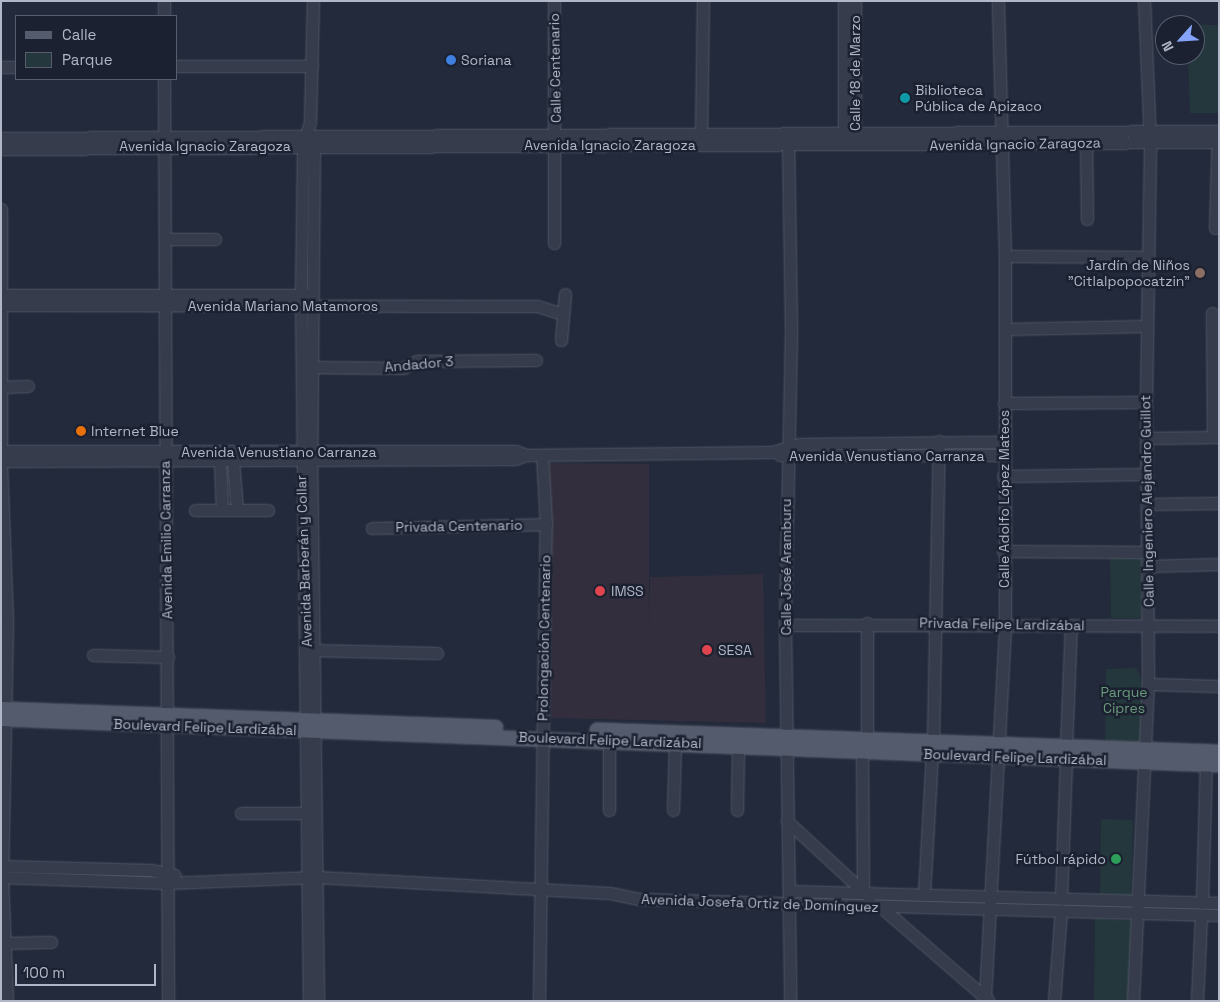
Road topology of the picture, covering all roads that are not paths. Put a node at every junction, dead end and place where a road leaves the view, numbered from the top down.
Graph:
1 (164, 1) edge
2 (313, 1) edge
3 (554, 1) edge
4 (702, 1) edge
5 (844, 1) edge
6 (855, 1) edge
7 (998, 1) edge
8 (1144, 1) edge
9 (164, 15) edge
10 (178, 66) edge
11 (312, 66) junction
12 (1, 67) edge
13 (15, 67) edge
14 (164, 80) edge
15 (788, 133) junction
16 (1000, 133) junction
17 (1218, 136) edge
18 (1150, 137) junction
19 (1, 138) edge
20 (701, 138) junction
21 (1086, 138) junction
22 (849, 139) junction
23 (916, 139) junction
24 (309, 140) junction
25 (555, 140) junction
26 (167, 141) junction
27 (79, 142) junction
28 (788, 145) junction
29 (1001, 145) junction
30 (1, 149) edge
31 (1, 210) edge
32 (1087, 219) dead end
33 (1216, 228) dead end
34 (2, 230) edge
35 (167, 239) junction
36 (215, 239) dead end
37 (554, 243) dead end
38 (1005, 256) junction
39 (1148, 257) junction
40 (167, 292) junction
41 (84, 294) junction
42 (566, 294) dead end
43 (1, 295) edge
44 (233, 300) junction
45 (307, 300) junction
46 (2, 305) edge
47 (84, 306) junction
48 (168, 306) junction
49 (1212, 313) dead end
50 (563, 314) junction
51 (1147, 326) junction
52 (1004, 329) junction
53 (561, 340) dead end
54 (536, 360) dead end
55 (307, 367) junction
56 (2, 386) edge
57 (28, 386) dead end
58 (1146, 402) junction
59 (1004, 403) junction
60 (1216, 437) edge
61 (1147, 438) junction
62 (940, 440) junction
63 (1004, 442) junction
64 (1, 451) edge
65 (786, 452) junction
66 (87, 455) junction
67 (542, 455) junction
68 (1004, 455) junction
69 (165, 456) junction
70 (306, 456) junction
71 (939, 457) junction
72 (1, 461) edge
73 (220, 461) junction
74 (234, 461) junction
75 (1147, 474) junction
76 (1003, 476) junction
77 (1219, 503) edge
78 (1147, 504) junction
79 (195, 510) dead end
80 (222, 510) junction
81 (237, 510) junction
82 (268, 510) dead end
83 (546, 524) junction
84 (372, 528) dead end
85 (2, 547) edge
86 (1004, 551) junction
87 (1147, 552) junction
88 (1219, 564) edge
89 (1147, 566) junction
90 (867, 622) junction
91 (937, 623) junction
92 (785, 625) junction
93 (1005, 625) junction
94 (1071, 625) junction
95 (1148, 626) junction
96 (1219, 626) edge
97 (311, 650) junction
98 (437, 654) dead end
99 (93, 655) dead end
100 (168, 657) junction
101 (1148, 684) junction
102 (1219, 686) edge
103 (2, 715) edge
104 (169, 719) junction
105 (312, 725) junction
106 (542, 734) junction
107 (867, 738) junction
108 (667, 739) junction
109 (609, 740) junction
110 (786, 742) junction
111 (738, 744) junction
112 (932, 747) junction
113 (1000, 749) junction
114 (862, 752) junction
115 (1219, 752) edge
116 (1066, 753) junction
117 (1144, 756) junction
118 (1212, 764) edge
119 (608, 810) dead end
120 (673, 810) dead end
121 (737, 810) dead end
122 (241, 813) dead end
123 (312, 813) junction
124 (787, 821) junction
125 (2, 866) edge
126 (102, 868) junction
127 (45, 873) junction
128 (1, 877) edge
129 (166, 877) junction
130 (311, 877) junction
131 (102, 881) junction
132 (540, 890) junction
133 (866, 894) junction
134 (924, 895) junction
135 (789, 896) junction
136 (993, 896) junction
137 (1061, 897) junction
138 (1202, 903) junction
139 (1219, 903) edge
140 (1138, 907) junction
141 (882, 908) junction
142 (993, 909) junction
143 (1061, 910) junction
144 (1201, 915) junction
145 (1219, 916) edge
146 (51, 942) dead end
147 (6, 943) junction
148 (312, 954) junction
149 (987, 999) edge
150 (7, 1001) edge
151 (168, 1001) edge
152 (309, 1001) edge
153 (318, 1001) edge
154 (539, 1001) edge
155 (790, 1001) edge
156 (1054, 1001) edge
157 (1133, 1001) edge
158 (1197, 1001) edge

1 - 9 street
2 - 11 street, Avenida Barberán y Collar
3 - 25 street, Calle Centenario
4 - 20 street
5 - 22 street, Calle 18 de Marzo
6 - 22 street, Calle 18 de Marzo
7 - 16 street, Calle Adolfo López Mateos
8 - 18 street, Calle Ingeniero Alejandro Guillot
10 - 11 street
11 - 24 street, Avenida Barberán y Collar
12 - 13 street
14 - 26 street, Avenida Emilio Carranza
15 - 20 street, Avenida Ignacio Zaragoza
15 - 22 street, Avenida Ignacio Zaragoza
15 - 28 street, Calle José Aramburu
16 - 21 street, Avenida Ignacio Zaragoza
16 - 23 street, Avenida Ignacio Zaragoza
16 - 29 street, Calle Adolfo López Mateos
17 - 18 street, Avenida Ignacio Zaragoza
17 - 33 street
18 - 21 street, Avenida Ignacio Zaragoza
18 - 39 street, Calle Ingeniero Alejandro Guillot
19 - 27 street, Avenida Ignacio Zaragoza
20 - 25 street, Avenida Ignacio Zaragoza
20 - 28 street, Avenida Ignacio Zaragoza
21 - 29 street, Avenida Ignacio Zaragoza
21 - 32 street
22 - 23 street, Avenida Ignacio Zaragoza
22 - 28 street, Avenida Ignacio Zaragoza
23 - 29 street, Avenida Ignacio Zaragoza
24 - 25 street, Avenida Ignacio Zaragoza
24 - 26 street, Avenida Ignacio Zaragoza
24 - 45 street, Avenida Barberán y Collar
25 - 37 street
26 - 27 street, Avenida Ignacio Zaragoza
26 - 35 street, Avenida Emilio Carranza
27 - 30 street, Avenida Ignacio Zaragoza
28 - 65 street, Calle José Aramburu
29 - 38 street, Calle Adolfo López Mateos
31 - 34 street
34 - 43 street
35 - 36 street
35 - 40 street, Avenida Emilio Carranza
38 - 39 street
38 - 52 street, Calle Adolfo López Mateos
39 - 51 street, Calle Ingeniero Alejandro Guillot
40 - 41 street, Avenida Mariano Matamoros
40 - 44 street, Avenida Mariano Matamoros
40 - 48 street, Avenida Emilio Carranza
41 - 43 street, Avenida Mariano Matamoros
41 - 47 street
42 - 50 street
43 - 46 street
44 - 45 street, Avenida Mariano Matamoros
44 - 48 street, Avenida Mariano Matamoros
45 - 50 street, Avenida Mariano Matamoros
45 - 55 street, Avenida Barberán y Collar
46 - 47 street, Avenida Mariano Matamoros
46 - 56 street
47 - 48 street, Avenida Mariano Matamoros
48 - 69 street, Avenida Emilio Carranza
49 - 60 street
50 - 53 street
51 - 52 street
51 - 58 street, Calle Ingeniero Alejandro Guillot
52 - 59 street, Calle Adolfo López Mateos
54 - 55 street, Andador 3
55 - 70 street, Avenida Barberán y Collar
56 - 57 street
56 - 64 street
58 - 59 street
58 - 61 street, Calle Ingeniero Alejandro Guillot
59 - 63 street, Calle Adolfo López Mateos
60 - 61 street
61 - 75 street, Calle Ingeniero Alejandro Guillot
62 - 63 street, Avenida Venustiano Carranza
62 - 65 street, Avenida Venustiano Carranza
62 - 71 street
63 - 68 street, Calle Adolfo López Mateos
64 - 66 street, Avenida Venustiano Carranza
64 - 72 street
65 - 67 street, Avenida Venustiano Carranza
65 - 71 street, Avenida Venustiano Carranza
65 - 92 street, Calle José Aramburu
66 - 69 street, Avenida Venustiano Carranza
66 - 72 street, Avenida Venustiano Carranza
67 - 70 street, Avenida Venustiano Carranza
67 - 83 street, Prolongación Centenario
68 - 71 street, Avenida Venustiano Carranza
68 - 76 street, Calle Adolfo López Mateos
69 - 70 street, Avenida Venustiano Carranza
69 - 73 street, Avenida Venustiano Carranza
69 - 100 street, Avenida Emilio Carranza
70 - 74 street, Avenida Venustiano Carranza
70 - 97 street, Avenida Barberán y Collar
71 - 91 street
72 - 85 street
73 - 74 street, Avenida Venustiano Carranza
73 - 80 street
74 - 81 street
75 - 76 street
75 - 78 street, Calle Ingeniero Alejandro Guillot
76 - 86 street, Calle Adolfo López Mateos
77 - 78 street
78 - 87 street, Calle Ingeniero Alejandro Guillot
79 - 80 street
80 - 81 street
81 - 82 street
83 - 84 street, Privada Centenario
83 - 106 street, Prolongación Centenario
85 - 103 street
86 - 87 street
86 - 93 street, Calle Adolfo López Mateos
87 - 89 street, Calle Ingeniero Alejandro Guillot
88 - 89 street
89 - 95 street, Calle Ingeniero Alejandro Guillot
90 - 91 street, Privada Felipe Lardizábal
90 - 92 street, Privada Felipe Lardizábal
90 - 107 street
91 - 93 street, Privada Felipe Lardizábal
91 - 112 street
92 - 110 street, Calle José Aramburu
93 - 94 street, Privada Felipe Lardizábal
93 - 113 street, Calle Adolfo López Mateos
94 - 95 street, Privada Felipe Lardizábal
94 - 116 street
95 - 96 street, Privada Felipe Lardizábal
95 - 101 street, Calle Ingeniero Alejandro Guillot
97 - 98 street
97 - 105 street, Avenida Barberán y Collar
99 - 100 street
100 - 104 street, Avenida Emilio Carranza
101 - 102 street
101 - 117 street, Calle Ingeniero Alejandro Guillot
103 - 104 main road, Boulevard Felipe Lardizábal
103 - 125 street
104 - 105 main road, Boulevard Felipe Lardizábal
104 - 129 street, Avenida Emilio Carranza
105 - 106 main road, Boulevard Felipe Lardizábal
105 - 123 street, Avenida Barberán y Collar
106 - 108 main road, Boulevard Felipe Lardizábal
106 - 109 main road, Boulevard Felipe Lardizábal
106 - 132 street, Prolongación Centenario
107 - 110 main road, Boulevard Felipe Lardizábal
107 - 112 main road, Boulevard Felipe Lardizábal
108 - 109 main road, Boulevard Felipe Lardizábal
108 - 110 main road, Boulevard Felipe Lardizábal
108 - 111 main road, Boulevard Felipe Lardizábal
108 - 120 street
109 - 119 street
110 - 111 main road, Boulevard Felipe Lardizábal
110 - 114 main road, Boulevard Felipe Lardizábal
110 - 124 street, Calle José Aramburu
111 - 121 street
112 - 113 main road, Boulevard Felipe Lardizábal
112 - 114 main road, Boulevard Felipe Lardizábal
112 - 134 street
113 - 116 main road, Boulevard Felipe Lardizábal
113 - 136 street, Calle Adolfo López Mateos
114 - 133 street
115 - 117 main road, Boulevard Felipe Lardizábal
116 - 117 main road, Boulevard Felipe Lardizábal
116 - 137 street
117 - 118 main road, Boulevard Felipe Lardizábal
117 - 140 street, Calle Ingeniero Alejandro Guillot
118 - 138 street
122 - 123 street
123 - 130 street, Avenida Barberán y Collar
124 - 133 street
124 - 135 street, Calle José Aramburu
125 - 127 street, Avenida Josefa Ortiz de Domínguez
125 - 128 street
126 - 127 street, Avenida Josefa Ortiz de Domínguez
126 - 129 street, Avenida Josefa Ortiz de Domínguez
126 - 131 street
127 - 128 street, Avenida Josefa Ortiz de Domínguez
127 - 131 street, Avenida Josefa Ortiz de Domínguez
128 - 147 street
129 - 130 street, Avenida Josefa Ortiz de Domínguez
129 - 131 street, Avenida Josefa Ortiz de Domínguez
129 - 151 street, Avenida Emilio Carranza
130 - 132 street, Avenida Josefa Ortiz de Domínguez
130 - 148 street, Avenida Barberán y Collar
132 - 135 street, Avenida Josefa Ortiz de Domínguez
132 - 154 street, Prolongación Centenario
133 - 134 street, Avenida Josefa Ortiz de Domínguez
133 - 135 street, Avenida Josefa Ortiz de Domínguez
133 - 141 street
134 - 136 street, Avenida Josefa Ortiz de Domínguez
135 - 141 street, Avenida Josefa Ortiz de Domínguez
135 - 155 street, Calle José Aramburu
136 - 137 street, Avenida Josefa Ortiz de Domínguez
136 - 142 street, Calle Adolfo López Mateos
137 - 140 street, Avenida Josefa Ortiz de Domínguez
138 - 139 street, Avenida Josefa Ortiz de Domínguez
138 - 140 street, Avenida Josefa Ortiz de Domínguez
140 - 143 street, Avenida Josefa Ortiz de Domínguez
140 - 144 street, Avenida Josefa Ortiz de Domínguez
140 - 157 street, Calle Ingeniero Alejandro Guillot
141 - 142 street, Avenida Josefa Ortiz de Domínguez
141 - 149 street
142 - 143 street, Avenida Josefa Ortiz de Domínguez
142 - 149 street, Calle Adolfo López Mateos
143 - 156 street
144 - 145 street, Avenida Josefa Ortiz de Domínguez
144 - 158 street
146 - 147 street
147 - 150 street
148 - 152 street, Avenida Barberán y Collar
148 - 153 street, Avenida Barberán y Collar

